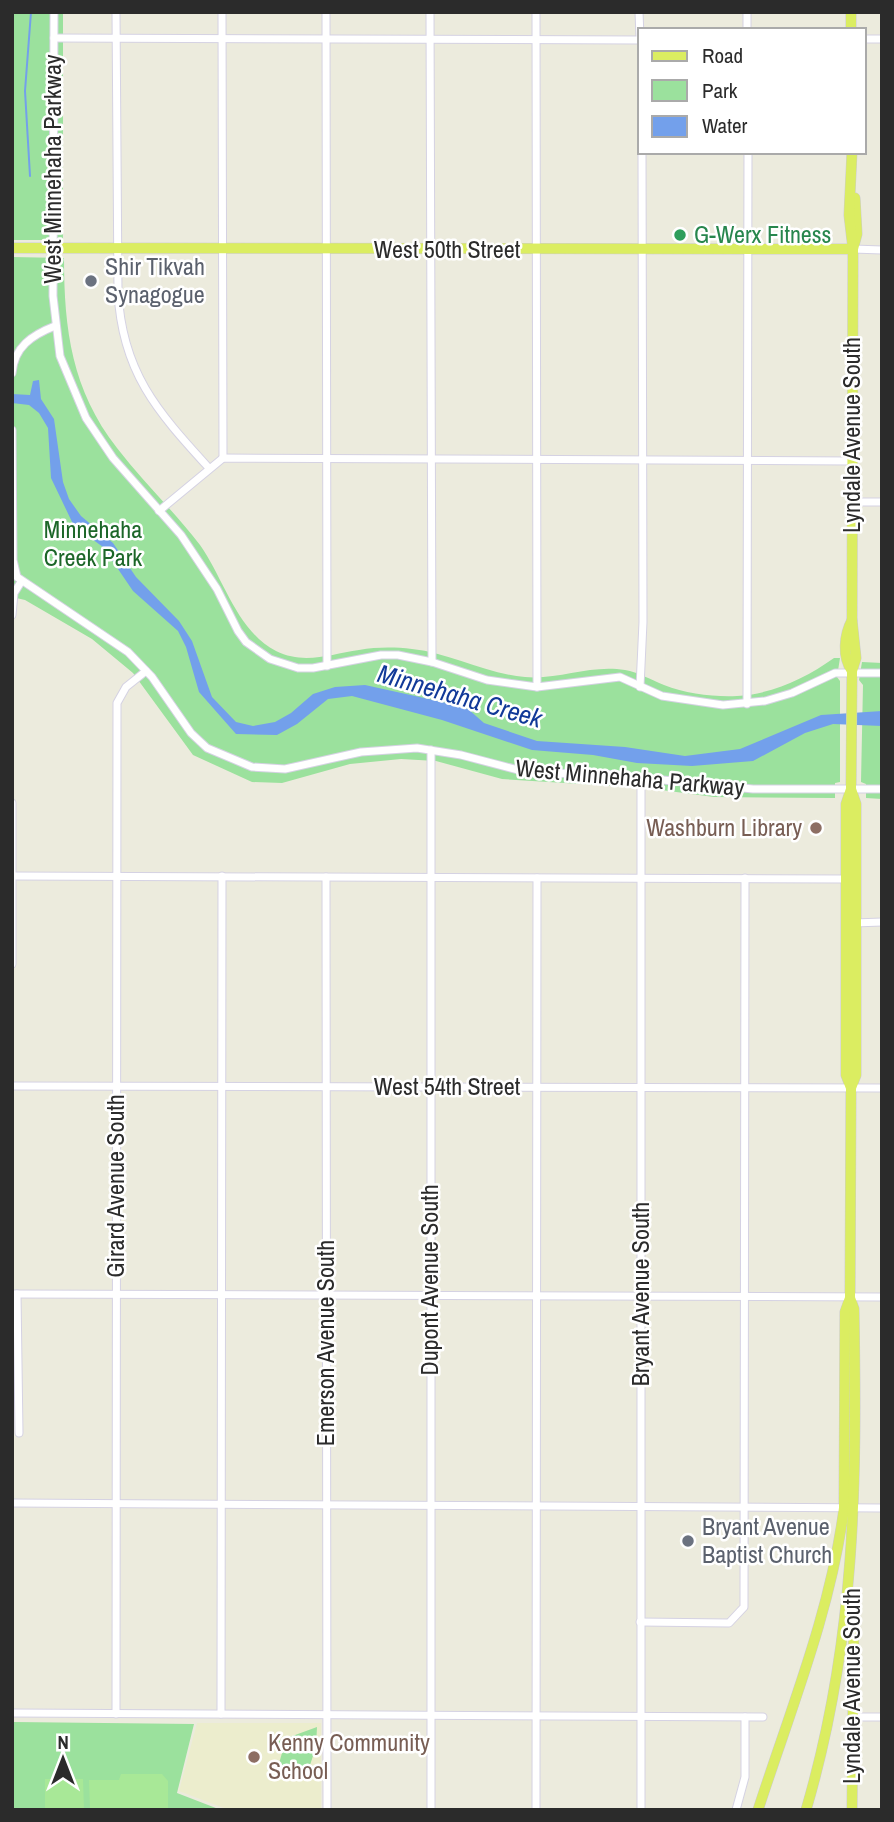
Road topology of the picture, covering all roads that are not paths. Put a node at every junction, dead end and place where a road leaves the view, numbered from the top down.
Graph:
1 (54, 12) edge
2 (116, 12) edge
3 (222, 12) edge
4 (326, 12) edge
5 (429, 12) edge
6 (536, 12) edge
7 (54, 38) junction
8 (116, 38) junction
9 (223, 38) junction
10 (638, 38) edge
11 (326, 39) junction
12 (430, 39) junction
13 (536, 39) junction
14 (642, 154) edge
15 (748, 154) edge
16 (852, 154) edge
17 (12, 248) edge
18 (52, 248) junction
19 (118, 248) junction
20 (222, 248) junction
21 (327, 248) junction
22 (432, 249) junction
23 (853, 249) junction
24 (538, 250) junction
25 (882, 250) edge
26 (643, 251) junction
27 (748, 251) junction
28 (55, 326) junction
29 (12, 373) edge
30 (12, 429) edge
31 (12, 440) edge
32 (223, 458) junction
33 (328, 459) junction
34 (433, 459) junction
35 (538, 460) junction
36 (642, 460) junction
37 (747, 461) junction
38 (852, 461) junction
39 (208, 467) junction
40 (853, 502) junction
41 (882, 502) edge
42 (159, 511) junction
43 (21, 582) junction
44 (12, 615) edge
45 (432, 662) junction
46 (327, 666) junction
47 (146, 671) junction
48 (852, 671) junction
49 (882, 673) edge
50 (537, 687) junction
51 (640, 687) junction
52 (747, 704) junction
53 (431, 750) junction
54 (641, 778) junction
55 (851, 789) junction
56 (882, 789) edge
57 (12, 803) edge
58 (12, 876) edge
59 (117, 876) junction
60 (222, 876) junction
61 (327, 877) junction
62 (430, 877) junction
63 (537, 878) junction
64 (641, 878) junction
65 (745, 878) junction
66 (846, 879) junction
67 (844, 922) junction
68 (882, 922) edge
69 (856, 923) junction
70 (12, 964) edge
71 (12, 1086) edge
72 (116, 1086) junction
73 (325, 1086) junction
74 (221, 1087) junction
75 (430, 1087) junction
76 (535, 1087) junction
77 (640, 1087) junction
78 (745, 1088) junction
79 (851, 1088) junction
80 (882, 1088) edge
81 (15, 1294) edge
82 (223, 1295) junction
83 (117, 1296) junction
84 (326, 1296) junction
85 (429, 1296) junction
86 (537, 1296) junction
87 (641, 1297) junction
88 (745, 1297) junction
89 (850, 1297) junction
90 (882, 1297) edge
91 (19, 1433) dead end
92 (12, 1503) edge
93 (115, 1503) junction
94 (221, 1505) junction
95 (327, 1506) junction
96 (535, 1506) junction
97 (431, 1507) junction
98 (640, 1507) junction
99 (745, 1508) junction
100 (849, 1508) junction
101 (882, 1508) edge
102 (851, 1562) junction
103 (640, 1622) junction
104 (12, 1713) edge
105 (116, 1713) junction
106 (221, 1714) junction
107 (327, 1715) junction
108 (431, 1716) junction
109 (537, 1716) junction
110 (641, 1717) junction
111 (745, 1717) junction
112 (763, 1717) dead end
113 (852, 1717) junction
114 (882, 1717) edge
115 (327, 1810) edge
116 (431, 1810) edge
117 (536, 1810) edge
118 (641, 1810) edge
119 (736, 1810) edge
120 (758, 1810) edge
121 (806, 1810) edge
122 (852, 1810) edge

1 - 7 street, West Minnehaha Parkway
2 - 8 street
3 - 9 street
4 - 11 street
5 - 12 street
6 - 13 street
7 - 8 street
7 - 18 street, West Minnehaha Parkway
8 - 9 street
8 - 19 street
9 - 11 street
9 - 20 street
10 - 13 street
11 - 12 street
11 - 21 street
12 - 13 street
12 - 22 street
13 - 24 street
14 - 26 street
15 - 27 street
16 - 23 main road, Lyndale Avenue South
17 - 18 main road, West 50th Street
18 - 19 main road, West 50th Street
18 - 28 street, West Minnehaha Parkway
19 - 20 main road, West 50th Street
19 - 39 street
20 - 21 main road, West 50th Street
20 - 32 street
21 - 22 main road, West 50th Street
21 - 33 street
22 - 24 main road, West 50th Street
22 - 34 street
23 - 25 street, West 50th Street
23 - 27 main road, West 50th Street
23 - 38 main road, Lyndale Avenue South
24 - 26 main road, West 50th Street
24 - 35 street
26 - 27 main road, West 50th Street
26 - 36 street
27 - 37 street
28 - 29 street
28 - 42 street, West Minnehaha Parkway
30 - 31 street
31 - 43 street
32 - 33 street
32 - 39 street
33 - 34 street
33 - 46 street
34 - 35 street
34 - 45 street
35 - 36 street
35 - 50 street
36 - 37 street
36 - 51 street
37 - 38 street
37 - 52 street
38 - 40 main road, Lyndale Avenue South
39 - 42 street
40 - 41 street
40 - 48 main road, Lyndale Avenue South
42 - 46 street, West Minnehaha Parkway
43 - 44 street
43 - 47 street, West Minnehaha Parkway
45 - 46 street, West Minnehaha Parkway
45 - 50 street, West Minnehaha Parkway
47 - 53 street, West Minnehaha Parkway
47 - 59 street, Girard Avenue South
48 - 49 street, West Minnehaha Parkway
48 - 52 street, West Minnehaha Parkway
48 - 55 main road, Lyndale Avenue South
50 - 51 street, West Minnehaha Parkway
51 - 52 street, West Minnehaha Parkway
53 - 54 street, West Minnehaha Parkway
53 - 62 street, Dupont Avenue South
54 - 55 street, West Minnehaha Parkway
54 - 64 street, Bryant Avenue South
55 - 56 street, West Minnehaha Parkway
55 - 66 main road, Lyndale Avenue South
55 - 69 main road, Lyndale Avenue South
57 - 58 street
58 - 59 street
58 - 70 street
59 - 60 street
59 - 72 street, Girard Avenue South
60 - 61 street
60 - 74 street
61 - 62 street
61 - 73 street, Emerson Avenue South
62 - 63 street
62 - 75 street, Dupont Avenue South
63 - 64 street
63 - 76 street
64 - 65 street
64 - 77 street, Bryant Avenue South
65 - 66 street
65 - 78 street
66 - 67 main road, Lyndale Avenue South
67 - 69 street
67 - 79 main road, Lyndale Avenue South
68 - 69 street
69 - 79 main road, Lyndale Avenue South
71 - 72 street, West 54th Street
72 - 74 street, West 54th Street
72 - 83 street, Girard Avenue South
73 - 74 street, West 54th Street
73 - 75 street, West 54th Street
73 - 84 street, Emerson Avenue South
74 - 82 street
75 - 76 street, West 54th Street
75 - 85 street, Dupont Avenue South
76 - 77 street, West 54th Street
76 - 86 street
77 - 78 street, West 54th Street
77 - 87 street, Bryant Avenue South
78 - 79 street, West 54th Street
78 - 88 street
79 - 80 street, West 54th Street
79 - 89 main road, Lyndale Avenue South
81 - 83 street
81 - 91 street
82 - 83 street
82 - 84 street
82 - 94 street
83 - 93 street, Girard Avenue South
84 - 85 street
84 - 95 street, Emerson Avenue South
85 - 86 street
85 - 97 street, Dupont Avenue South
86 - 87 street
86 - 96 street
87 - 88 street
87 - 98 street, Bryant Avenue South
88 - 89 street
88 - 99 street
89 - 90 street
89 - 100 main road, Lyndale Avenue South
92 - 93 street
93 - 94 street
93 - 105 street, Girard Avenue South
94 - 95 street
94 - 106 street
95 - 97 street
95 - 107 street, Emerson Avenue South
96 - 97 street
96 - 98 street
96 - 109 street
97 - 108 street, Dupont Avenue South
98 - 99 street
98 - 103 street, Bryant Avenue South
99 - 100 street
99 - 103 street
100 - 101 street
100 - 102 main road
100 - 120 main road
102 - 113 main road, Lyndale Avenue South
102 - 121 main road
103 - 110 street, Bryant Avenue South
104 - 105 street
105 - 106 street
106 - 107 street
107 - 108 street
107 - 115 street, Emerson Avenue South
108 - 109 street
108 - 116 street, Dupont Avenue South
109 - 110 street
109 - 117 street
110 - 111 street
110 - 118 street, Bryant Avenue South
111 - 112 street
111 - 119 street
113 - 114 street
113 - 122 main road, Lyndale Avenue South

